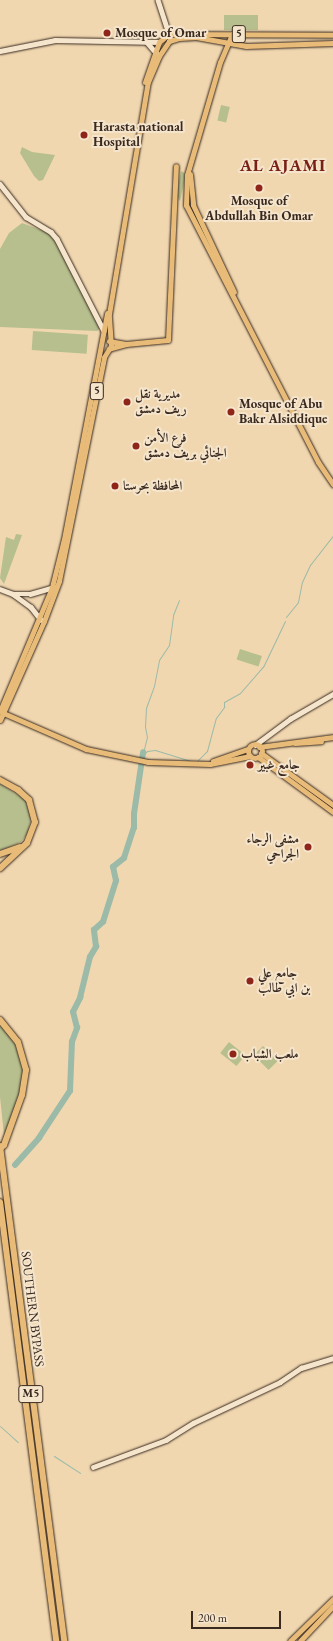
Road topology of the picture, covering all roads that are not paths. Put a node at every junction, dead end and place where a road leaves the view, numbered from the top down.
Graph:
1 (158, 0) edge
2 (232, 34) junction
3 (246, 34) junction
4 (333, 35) edge
5 (170, 37) junction
6 (146, 40) junction
7 (160, 42) junction
8 (332, 42) edge
9 (227, 43) junction
10 (253, 45) junction
11 (0, 51) edge
12 (157, 54) junction
13 (176, 166) dead end
14 (0, 184) edge
15 (104, 331) junction
16 (103, 340) junction
17 (109, 341) junction
18 (126, 344) junction
19 (105, 349) junction
20 (333, 484) edge
21 (54, 587) junction
22 (0, 589) edge
23 (13, 594) junction
24 (39, 618) junction
25 (44, 621) junction
26 (14, 685) junction
27 (333, 694) edge
28 (2, 711) edge
29 (0, 720) edge
30 (333, 737) edge
31 (333, 740) edge
32 (248, 749) junction
33 (259, 750) junction
34 (250, 756) junction
35 (148, 761) junction
36 (0, 780) edge
37 (0, 784) edge
38 (333, 805) edge
39 (333, 812) edge
40 (23, 846) junction
41 (0, 854) edge
42 (0, 868) edge
43 (0, 1020) edge
44 (0, 1146) edge
45 (0, 1149) edge
46 (0, 1202) edge
47 (333, 1358) edge
48 (93, 1466) dead end
49 (333, 1598) edge
50 (333, 1606) edge
51 (56, 1641) edge
52 (64, 1641) edge
53 (290, 1641) edge
54 (300, 1641) edge

1 - 5 street
2 - 3 main road, 5
2 - 5 main road, 5
2 - 9 main road
3 - 4 main road, 5
3 - 10 main road
5 - 7 main road, 5
5 - 9 main road, 5
5 - 12 main road, 5
6 - 7 street
6 - 11 street
6 - 12 street
7 - 12 main road, 5
8 - 10 main road, 5
9 - 10 main road, 5
9 - 20 main road
12 - 15 main road, 5
12 - 17 main road, 5
13 - 18 main road
14 - 15 street
15 - 16 main road, 5
16 - 17 main road
16 - 19 main road, 5
17 - 18 main road
17 - 19 main road, 5
18 - 19 main road
19 - 21 main road, 5
21 - 23 street
21 - 24 main road, 5
21 - 25 main road, 5
22 - 23 street
23 - 24 street
24 - 25 street
24 - 26 main road, 5
25 - 26 main road, 5
26 - 28 main road, 5
27 - 33 street
28 - 29 main road, 5
28 - 35 main road
30 - 33 main road
31 - 33 main road
32 - 33 main road
32 - 34 main road
32 - 35 main road
33 - 34 main road
33 - 38 main road
33 - 39 main road
34 - 35 main road
36 - 40 highway
37 - 40 highway
40 - 41 highway
40 - 42 highway
43 - 45 highway
44 - 45 highway, SOUTHERN BYPASS / M5
45 - 52 highway, SOUTHERN BYPASS / M5
46 - 51 highway, SOUTHERN BYPASS / M5
47 - 48 street
49 - 53 main road
50 - 54 main road

